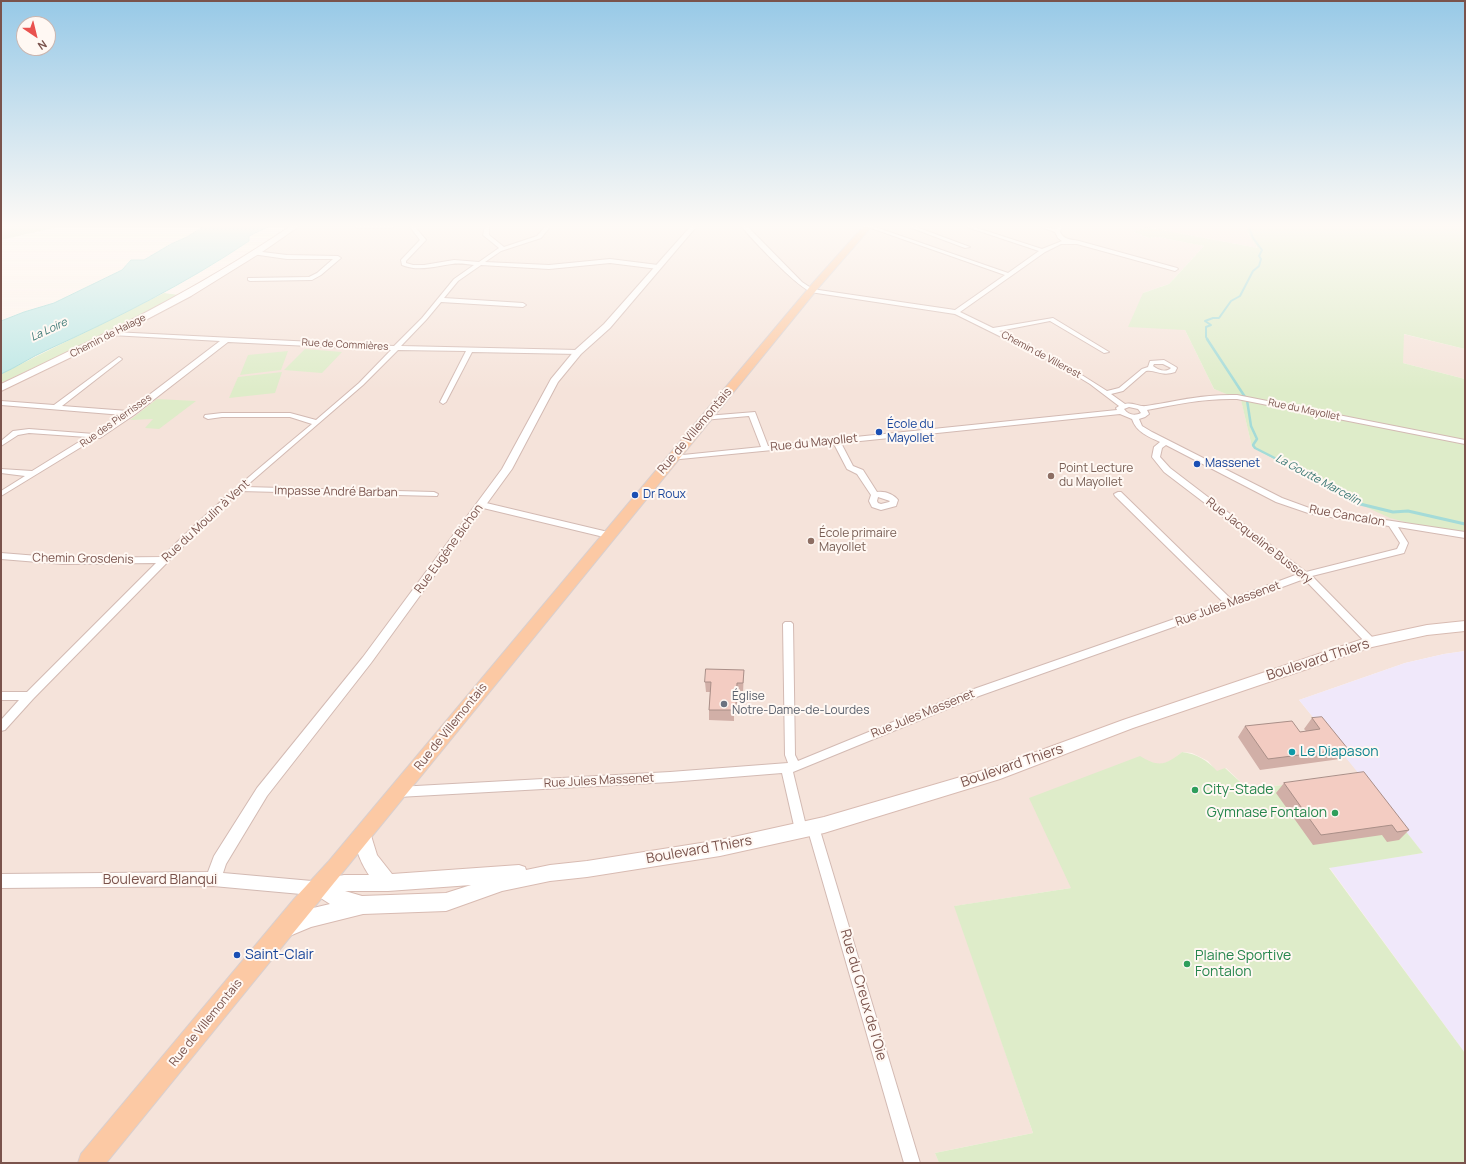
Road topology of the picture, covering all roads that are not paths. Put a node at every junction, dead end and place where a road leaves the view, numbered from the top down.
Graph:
1 (208, 281) edge
2 (455, 281) edge
3 (646, 281) edge
4 (798, 281) edge
5 (820, 281) edge
6 (1000, 281) edge
7 (812, 291) junction
8 (440, 300) junction
9 (523, 305) dead end
10 (956, 312) junction
11 (994, 330) junction
12 (113, 334) junction
13 (226, 340) junction
14 (396, 348) junction
15 (470, 349) junction
16 (578, 352) junction
17 (1106, 352) dead end
18 (119, 359) dead end
19 (1152, 368) dead end
20 (1, 388) edge
21 (1107, 393) junction
22 (442, 402) dead end
23 (1, 403) edge
24 (56, 407) junction
25 (1122, 409) junction
26 (1142, 409) junction
27 (131, 413) junction
28 (208, 416) dead end
29 (1135, 417) junction
30 (706, 418) junction
31 (318, 423) junction
32 (97, 436) junction
33 (836, 441) junction
34 (1465, 442) edge
35 (1164, 443) junction
36 (1, 444) edge
37 (765, 448) junction
38 (673, 458) junction
39 (1, 471) edge
40 (34, 474) junction
41 (238, 489) junction
42 (1, 494) edge
43 (434, 494) dead end
44 (1118, 494) dead end
45 (875, 495) dead end
46 (482, 505) junction
47 (1392, 524) junction
48 (608, 535) junction
49 (1465, 535) edge
50 (1, 556) edge
51 (165, 560) junction
52 (1305, 575) junction
53 (1229, 603) junction
54 (788, 624) dead end
55 (1465, 626) edge
56 (1371, 642) junction
57 (1, 696) edge
58 (29, 696) junction
59 (1, 727) edge
60 (791, 767) junction
61 (398, 792) junction
62 (807, 828) junction
63 (363, 834) junction
64 (550, 873) junction
65 (213, 879) junction
66 (1, 881) edge
67 (388, 882) junction
68 (319, 886) junction
69 (363, 905) junction
70 (283, 929) junction
71 (90, 1163) edge
72 (912, 1163) edge

1 - 12 main road, Chemin de Halage
2 - 8 street, Rue du Moulin à Vent
3 - 16 street, Rue Eugène Bichon
4 - 7 street
5 - 7 main road, Rue de Villemontais
6 - 10 street
7 - 10 street, Chemin de Villerest
7 - 30 main road, Rue de Villemontais
8 - 9 street
8 - 14 street, Rue du Moulin à Vent
10 - 11 street, Chemin de Villerest
11 - 17 street
11 - 21 street, Chemin de Villerest
12 - 13 street, Rue de Commières
12 - 20 main road, Chemin de Halage
13 - 14 street, Rue de Commières
13 - 27 street, Rue des Pierrisses
14 - 15 street, Rue de Commières
14 - 31 street, Rue du Moulin à Vent
15 - 16 street, Rue de Commières
15 - 22 street
16 - 46 street, Rue Eugène Bichon
18 - 24 street
19 - 21 street
21 - 25 street, Chemin de Villerest
23 - 24 street
24 - 27 street
25 - 26 street
25 - 29 street
25 - 33 street, Rue du Mayollet
26 - 29 street
26 - 34 street, Rue du Mayollet
27 - 32 street, Rue des Pierrisses
28 - 31 street
29 - 35 street, Rue Cancalon
30 - 37 street
30 - 38 main road, Rue de Villemontais
31 - 41 street, Rue du Moulin à Vent
32 - 36 street
32 - 40 street, Rue des Pierrisses
33 - 37 street, Rue du Mayollet
33 - 45 street
35 - 47 street, Rue Cancalon
35 - 52 street, Rue Jacqueline Bussery
37 - 38 street, Rue du Mayollet
38 - 48 main road, Rue de Villemontais
39 - 40 street
40 - 42 street, Rue des Pierrisses
41 - 43 street, Impasse André Barban
41 - 51 street, Rue du Moulin à Vent
44 - 53 street
46 - 48 street
46 - 65 street, Rue Eugène Bichon
47 - 49 street, Rue Cancalon
47 - 52 street, Rue Jules Massenet
48 - 61 main road, Rue de Villemontais
50 - 51 street, Chemin Grosdenis
51 - 58 street, Rue du Moulin à Vent
52 - 53 street, Rue Jules Massenet
52 - 56 street, Rue Jacqueline Bussery
53 - 60 street, Rue Jules Massenet
54 - 60 street, Rue du Creux de l'Oie
55 - 56 main road, Boulevard Thiers
56 - 62 main road, Boulevard Thiers
57 - 58 street
58 - 59 street, Rue du Moulin à Vent
60 - 61 street, Rue Jules Massenet
60 - 62 street, Rue du Creux de l'Oie
61 - 63 main road, Rue de Villemontais
62 - 64 main road, Boulevard Thiers
62 - 72 street, Rue du Creux de l'Oie
63 - 67 main road
63 - 68 main road, Rue de Villemontais
64 - 67 main road, Boulevard Thiers
64 - 69 main road, Boulevard Thiers
65 - 66 street, Boulevard Blanqui
65 - 68 street, Boulevard Blanqui
67 - 68 main road, Boulevard Thiers
68 - 69 main road, Boulevard Thiers
68 - 70 main road, Rue de Villemontais
69 - 70 main road, Boulevard Thiers
70 - 71 main road, Rue de Villemontais

